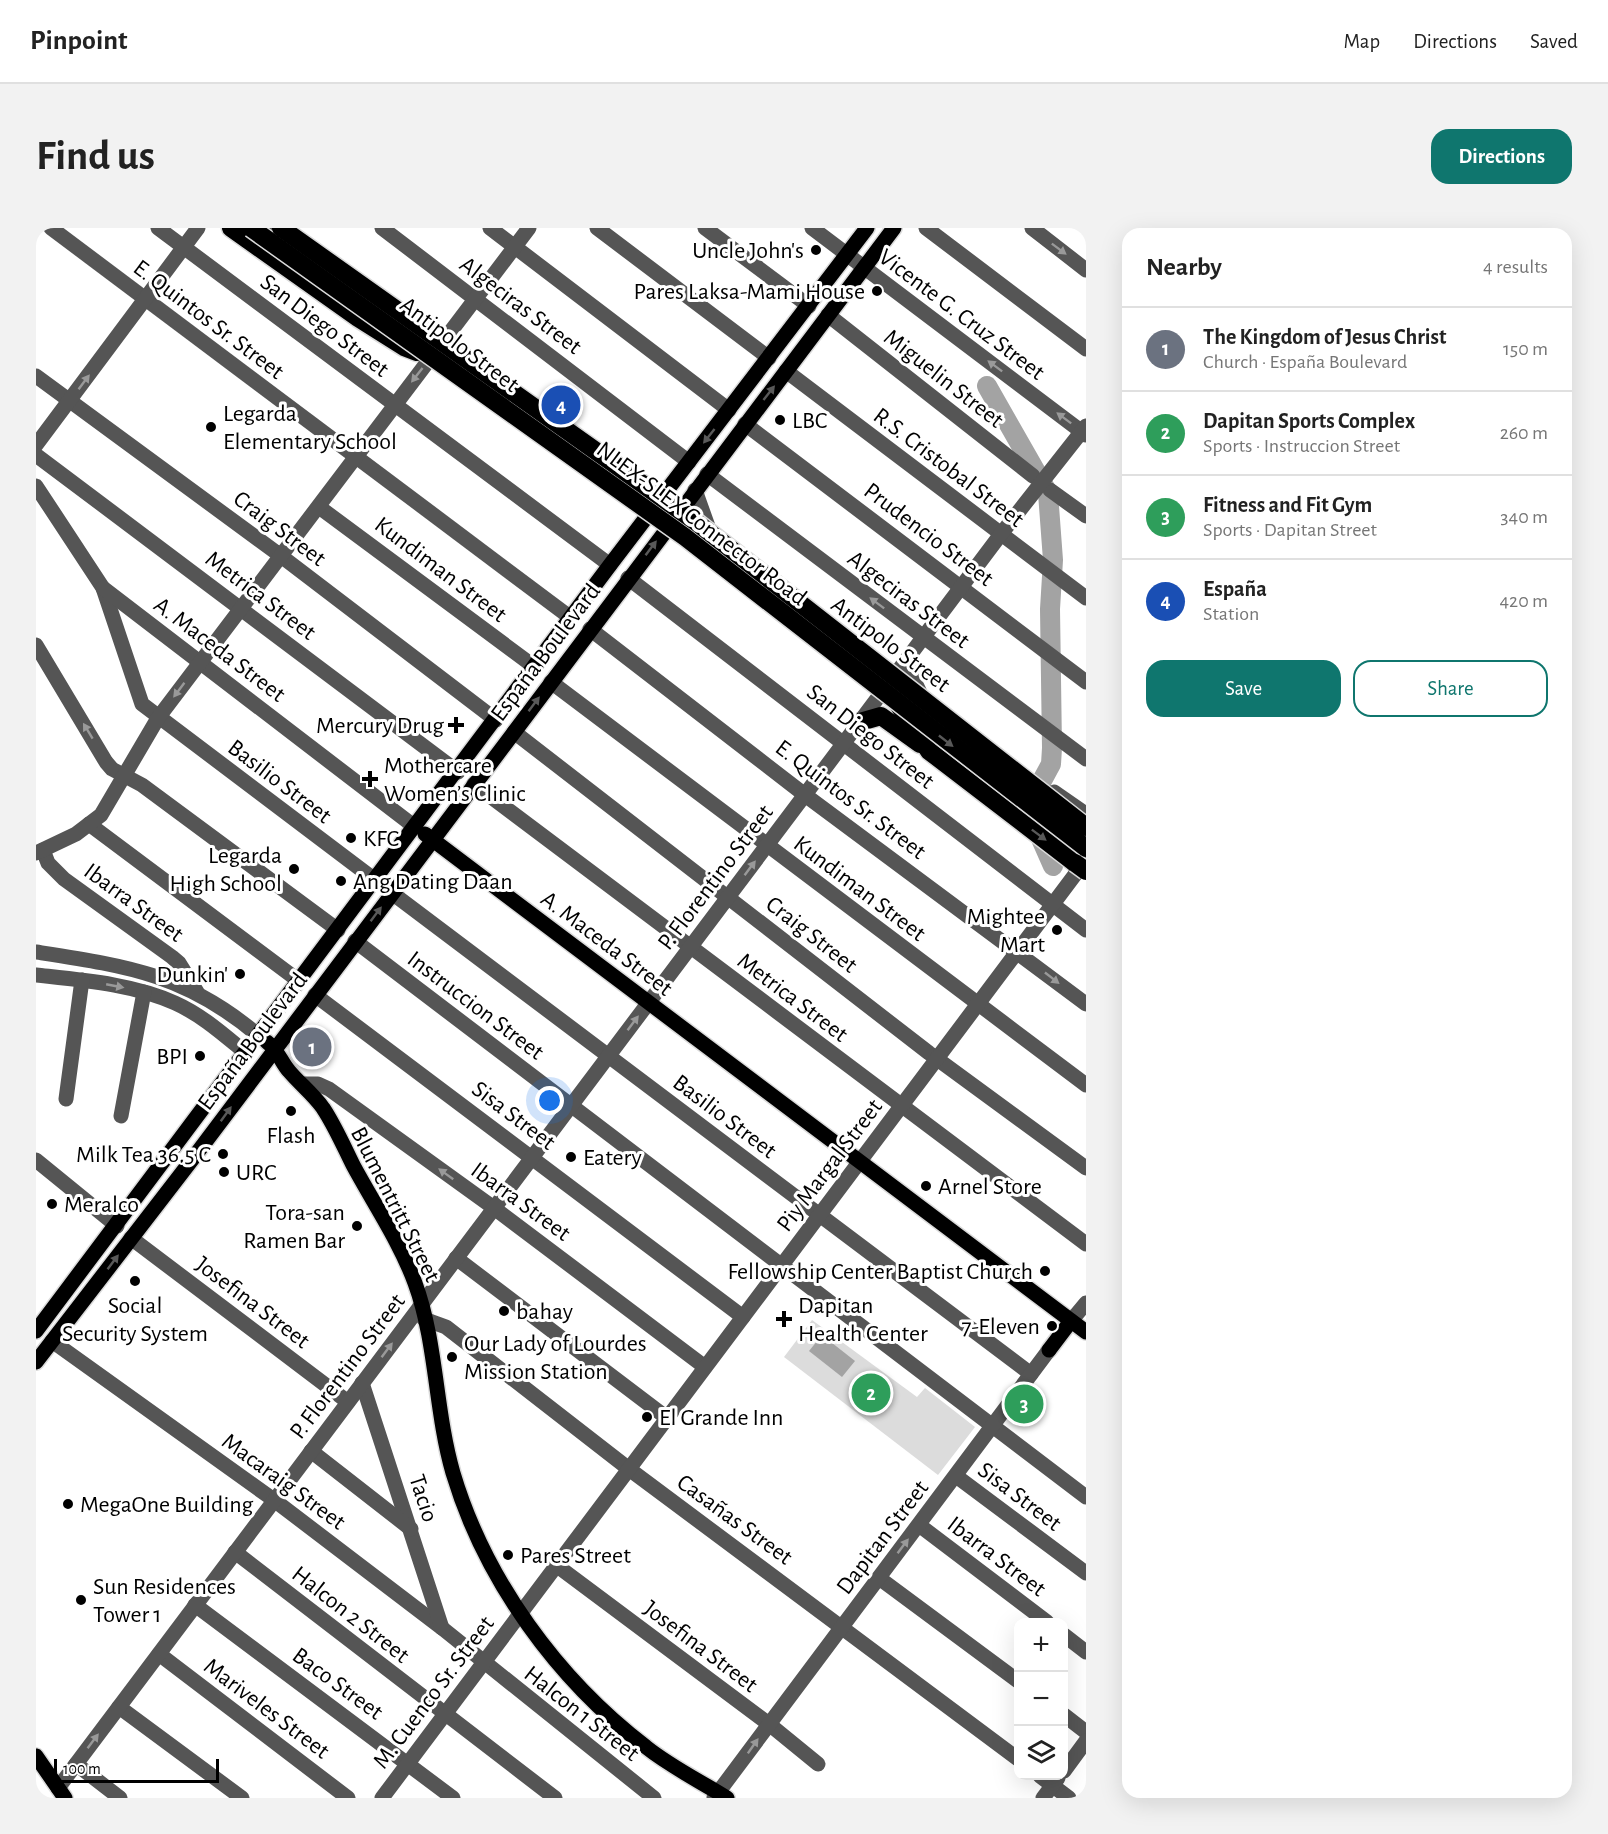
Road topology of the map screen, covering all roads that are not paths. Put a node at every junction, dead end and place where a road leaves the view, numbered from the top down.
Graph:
1 (51, 228) edge
2 (158, 228) edge
3 (198, 228) edge
4 (231, 228) edge
5 (251, 228) edge
6 (268, 228) edge
7 (281, 228) edge
8 (382, 228) edge
9 (490, 228) edge
10 (529, 228) edge
11 (597, 228) edge
12 (705, 228) edge
13 (812, 228) edge
14 (867, 228) edge
15 (894, 228) edge
16 (926, 228) edge
17 (1032, 228) edge
18 (515, 247) junction
19 (183, 248) junction
20 (847, 255) junction
21 (864, 268) junction
22 (1086, 270) edge
23 (145, 299) junction
24 (476, 300) junction
25 (809, 306) junction
26 (828, 315) junction
27 (1086, 349) edge
28 (434, 353) junction
29 (769, 358) junction
30 (786, 371) junction
31 (36, 376) edge
32 (69, 402) junction
33 (394, 405) junction
34 (729, 410) junction
35 (745, 424) junction
36 (1085, 431) edge
37 (36, 445) edge
38 (36, 455) edge
39 (356, 458) junction
40 (689, 462) junction
41 (707, 474) junction
42 (1044, 480) junction
43 (36, 486) edge
44 (695, 490) junction
45 (319, 507) junction
46 (649, 515) junction
47 (1086, 516) edge
48 (665, 529) junction
49 (1001, 534) junction
50 (281, 556) junction
51 (610, 566) junction
52 (628, 578) junction
53 (962, 586) junction
54 (103, 588) junction
55 (1086, 598) edge
56 (242, 608) junction
57 (571, 618) junction
58 (590, 629) junction
59 (923, 638) junction
60 (36, 645) edge
61 (910, 655) junction
62 (201, 662) junction
63 (536, 668) junction
64 (895, 675) junction
65 (551, 681) junction
66 (1086, 682) edge
67 (883, 691) junction
68 (921, 695) junction
69 (158, 718) junction
70 (496, 720) junction
71 (860, 722) junction
72 (514, 732) junction
73 (843, 744) junction
74 (929, 752) junction
75 (1086, 759) edge
76 (458, 772) junction
77 (124, 775) junction
78 (474, 784) junction
79 (805, 795) junction
80 (1086, 814) edge
81 (89, 824) junction
82 (416, 827) junction
83 (1086, 827) edge
84 (432, 840) junction
85 (767, 846) junction
86 (1086, 848) edge
87 (40, 852) edge
88 (1086, 860) edge
89 (1086, 871) edge
90 (375, 880) junction
91 (392, 893) junction
92 (728, 897) junction
93 (1052, 905) junction
94 (338, 930) junction
95 (1086, 930) edge
96 (355, 941) junction
97 (690, 947) junction
98 (1018, 951) junction
99 (36, 952) edge
100 (36, 975) edge
101 (82, 980) junction
102 (299, 981) junction
103 (144, 992) junction
104 (197, 992) junction
105 (315, 994) junction
106 (648, 1003) junction
107 (978, 1004) junction
108 (1086, 1004) edge
109 (259, 1036) junction
110 (275, 1047) junction
111 (246, 1053) junction
112 (608, 1057) junction
113 (937, 1059) junction
114 (261, 1065) junction
115 (289, 1071) junction
116 (303, 1084) junction
117 (1086, 1085) edge
118 (66, 1099) dead end
119 (571, 1106) junction
120 (901, 1107) junction
121 (121, 1116) dead end
122 (532, 1157) junction
123 (861, 1162) junction
124 (38, 1167) edge
125 (1086, 1168) edge
126 (494, 1208) junction
127 (819, 1216) junction
128 (117, 1226) junction
129 (131, 1238) junction
130 (1086, 1244) edge
131 (456, 1258) junction
132 (781, 1266) junction
133 (1086, 1303) edge
134 (423, 1312) junction
135 (743, 1317) junction
136 (1071, 1322) junction
137 (36, 1331) edge
138 (1086, 1332) edge
139 (52, 1341) junction
140 (1048, 1350) joint
141 (36, 1362) edge
142 (705, 1367) junction
143 (1031, 1374) junction
144 (362, 1383) junction
145 (348, 1402) junction
146 (667, 1418) junction
147 (992, 1427) junction
148 (311, 1451) junction
149 (629, 1469) junction
150 (956, 1476) junction
151 (1086, 1497) edge
152 (274, 1500) junction
153 (919, 1525) junction
154 (411, 1529) junction
155 (235, 1552) junction
156 (556, 1565) junction
157 (1086, 1573) edge
158 (879, 1578) junction
159 (195, 1605) junction
160 (521, 1612) junction
161 (1040, 1618) edge
162 (843, 1626) junction
163 (442, 1628) junction
164 (1068, 1638) edge
165 (1086, 1652) edge
166 (159, 1654) junction
167 (483, 1663) junction
168 (1014, 1678) edge
169 (119, 1707) junction
170 (444, 1715) junction
171 (1068, 1718) edge
172 (769, 1724) junction
173 (1086, 1732) edge
174 (1086, 1741) edge
175 (36, 1756) edge
176 (1014, 1757) edge
177 (408, 1763) junction
178 (76, 1764) junction
179 (818, 1764) dead end
180 (1068, 1766) edge
181 (1056, 1780) edge
182 (62, 1793) edge
183 (720, 1796) edge
184 (120, 1798) edge
185 (242, 1798) edge
186 (348, 1798) edge
187 (382, 1798) edge
188 (453, 1798) edge
189 (555, 1798) edge
190 (654, 1798) edge
191 (1043, 1798) edge
192 (1069, 1798) edge

1 - 23 street, E. Quintos Sr. Street
2 - 19 street, San Diego Street
3 - 19 street
4 - 28 highway
5 -> 86 highway, NLEX-SLEX Connector Road, bridge
6 - 28 street, Antipolo Street
7 - 83 highway, NLEX-SLEX Connector Road, bridge
8 - 24 street, Algeciras Street
9 - 18 street
10 - 18 street
11 - 29 street
12 - 25 street
13 - 20 street, Vicente G. Cruz Street
14 - 20 main road, España Boulevard
15 - 21 main road, España Boulevard
16 - 27 street
17 -> 22 street
18 - 24 street
18 - 34 street
19 - 23 street
19 - 33 street, San Diego Street
20 - 21 street, Vicente G. Cruz Street
20 - 25 main road, España Boulevard
21 - 26 main road, España Boulevard
36 -> 21 street, Vicente G. Cruz Street
32 -> 23 street
23 - 39 street, E. Quintos Sr. Street
24 - 28 street
24 - 40 street, Algeciras Street
25 - 29 main road, España Boulevard
26 - 30 main road, España Boulevard
26 - 42 street, Miguelin Street
28 -> 33 street
28 - 46 street, Antipolo Street
29 - 34 main road, España Boulevard
35 -> 30 main road, España Boulevard
30 - 49 street, R.S. Cristobal Street
31 - 32 street, Craig Street
32 - 37 street
32 - 50 street, Craig Street
33 - 39 street
33 - 51 street, San Diego Street
34 -> 40 main road, España Boulevard
35 - 41 main road, España Boulevard
35 - 53 street, Prudencio Street
36 - 42 street, P. Florentino Street
38 - 56 street, Metrica Street
39 - 45 street
39 - 57 street, E. Quintos Sr. Street
40 - 46 main road, España Boulevard
41 - 44 main road, España Boulevard
59 -> 41 street, Algeciras Street
42 - 47 street, Miguelin Street
42 - 49 street, P. Florentino Street
43 - 54 street
44 - 48 main road, España Boulevard
44 - 64 street, Antipolo Street
45 - 50 street
45 - 63 street, Kundiman Street
46 - 48 street, Antipolo Street
46 - 51 main road, España Boulevard
52 -> 48 main road, España Boulevard
48 - 67 street, Antipolo Street
49 - 53 street, P. Florentino Street
49 - 55 street, R.S. Cristobal Street
50 - 56 street
50 - 70 street, Craig Street
51 - 57 main road, España Boulevard
52 - 58 main road, España Boulevard
52 - 73 street, San Diego Street
53 - 59 street, P. Florentino Street
53 - 66 street, Prudencio Street
54 - 62 street, A. Maceda Street
54 - 69 street, Basilio Street
56 - 62 street
56 - 76 street, Metrica Street
57 - 63 main road, España Boulevard
58 - 65 main road, España Boulevard
58 - 79 street, E. Quintos Sr. Street
59 - 61 street, P. Florentino Street
59 - 75 street, Algeciras Street
77 -> 60 street
61 - 64 street, P. Florentino Street
61 - 68 street
62 -> 69 street
62 - 82 street, A. Maceda Street
63 - 70 main road, España Boulevard
64 - 67 street, P. Florentino Street
64 - 68 street, Antipolo Street
72 -> 65 main road, España Boulevard
65 - 85 street, Kundiman Street
67 - 71 street, P. Florentino Street
67 - 74 highway
68 - 80 street, Antipolo Street
69 - 77 street
69 - 90 street, Basilio Street
70 - 76 main road, España Boulevard
71 - 73 street, P. Florentino Street
71 - 74 highway
72 - 78 main road, España Boulevard
72 - 92 street, Craig Street
73 - 79 street, P. Florentino Street
73 - 93 street, San Diego Street
74 -> 89 highway, bridge
76 - 82 main road, España Boulevard
77 - 81 street
77 - 94 street
78 - 84 main road, España Boulevard
78 - 97 street, Metrica Street
79 - 85 street, P. Florentino Street
79 - 98 street, E. Quintos Sr. Street
81 - 87 street
81 - 102 street
82 - 84 main road, A. Maceda Street
82 - 90 main road, España Boulevard
84 - 91 main road, España Boulevard
84 - 106 main road, A. Maceda Street
92 -> 85 street, P. Florentino Street
85 - 107 street, Kundiman Street
87 - 104 street, Ibarra Street
88 - 93 street, Piy Margal Street
90 - 94 main road, España Boulevard
96 -> 91 main road, España Boulevard
91 - 112 street, Basilio Street
92 - 97 street, P. Florentino Street
92 - 113 street, Craig Street
93 - 95 street, San Diego Street
93 - 98 street, Piy Margal Street
94 - 102 main road, España Boulevard
96 - 105 main road, España Boulevard
96 - 119 street, Instruccion Street
97 - 106 street, P. Florentino Street
97 - 120 street, Metrica Street
98 - 107 street, Piy Margal Street
98 -> 108 street, E. Quintos Sr. Street
99 - 104 street, Blumentritt Street
100 - 101 street
101 -> 103 street
101 - 118 street
102 - 109 main road, España Boulevard
103 - 111 street
103 - 121 street
104 - 109 street, Blumentritt Street
105 - 110 main road, España Boulevard
105 - 122 street, Sisa Street
112 -> 106 street, P. Florentino Street
106 - 123 main road, A. Maceda Street
107 - 113 street, Piy Margal Street
107 - 117 street, Kundiman Street
109 - 110 main road, Blumentritt Street
109 - 111 main road, España Boulevard
110 - 114 main road, España Boulevard
110 - 115 main road, Blumentritt Street
111 - 114 main road
111 - 128 main road, España Boulevard
112 - 119 street, P. Florentino Street
112 - 127 street, Basilio Street
113 - 120 street, Piy Margal Street
113 - 125 street, Craig Street
114 - 115 main road
129 -> 114 main road, España Boulevard
115 - 116 main road, Blumentritt Street
126 -> 116 street, Ibarra Street
116 - 134 main road, Blumentritt Street
119 - 122 street, P. Florentino Street
119 - 132 street, Instruccion Street
120 - 123 street, Piy Margal Street
120 - 130 street, Metrica Street
122 - 126 street, P. Florentino Street
122 - 135 street, Sisa Street
123 - 127 street, Piy Margal Street
123 - 136 main road, A. Maceda Street
124 - 128 street
126 - 131 street, P. Florentino Street
126 - 142 street, Ibarra Street
127 - 132 street, Piy Margal Street
127 - 143 street, Basilio Street
128 - 137 main road, España Boulevard
139 -> 129 main road, España Boulevard
129 - 145 street, Josefina Street
131 - 134 street, P. Florentino Street
131 - 146 street
132 - 135 street, Piy Margal Street
132 - 147 street, Instruccion Street
133 - 136 street, Dapitan Street
144 -> 134 street, P. Florentino Street
134 - 149 street, Casañas Street
134 - 160 main road, Blumentritt Street
135 - 142 street, Piy Margal Street
136 - 138 main road, A. Maceda Street
136 - 140 main road, Dapitan Street
139 - 141 main road, España Boulevard
139 - 152 street, Macaraig Street
140 - 143 street, Dapitan Street
142 - 146 street, Piy Margal Street
143 - 147 street, Dapitan Street
144 - 145 street, P. Florentino Street
144 - 154 street, Tacio
145 - 148 street, P. Florentino Street
146 - 149 street, Piy Margal Street
147 - 150 street, Dapitan Street
147 - 151 street, Instruccion Street
148 - 152 street, P. Florentino Street
148 - 154 street
149 - 156 street, Piy Margal Street
149 - 162 street, Casañas Street
150 - 153 street, Dapitan Street
150 - 157 street, Sisa Street
152 - 155 street, P. Florentino Street
152 - 163 street, Macaraig Street
158 -> 153 street, Dapitan Street
153 - 161 street, Ibarra Street
154 - 163 street, Tacio
155 - 159 street, P. Florentino Street
155 - 170 street, Halcon 2 Street
156 - 160 street, Piy Margal Street
156 - 172 street, Josefina Street
158 - 162 street, Dapitan Street
158 - 168 street
159 - 166 street, P. Florentino Street
159 - 177 street, Baco Street
160 - 167 street, M. Cuenco Sr. Street
160 - 183 main road, Blumentritt Street
162 - 172 street, Dapitan Street
162 - 176 street, Casañas Street
163 - 167 street, Macaraig Street
164 - 165 street
166 - 169 street, P. Florentino Street
166 - 186 street, Mariveles Street
167 - 170 street, M. Cuenco Sr. Street
167 - 190 street, Halcon 1 Street
178 -> 169 street, P. Florentino Street
169 - 185 street
170 - 177 street, M. Cuenco Sr. Street
170 - 189 street, Halcon 2 Street
171 - 173 street
172 - 179 street, Josefina Street
183 -> 172 street, Dapitan Street
174 - 180 street
175 - 182 main road
177 - 187 street, M. Cuenco Sr. Street
177 - 188 street, Baco Street
178 - 182 street, P. Florentino Street
178 - 184 street
181 - 191 street
181 - 192 street

